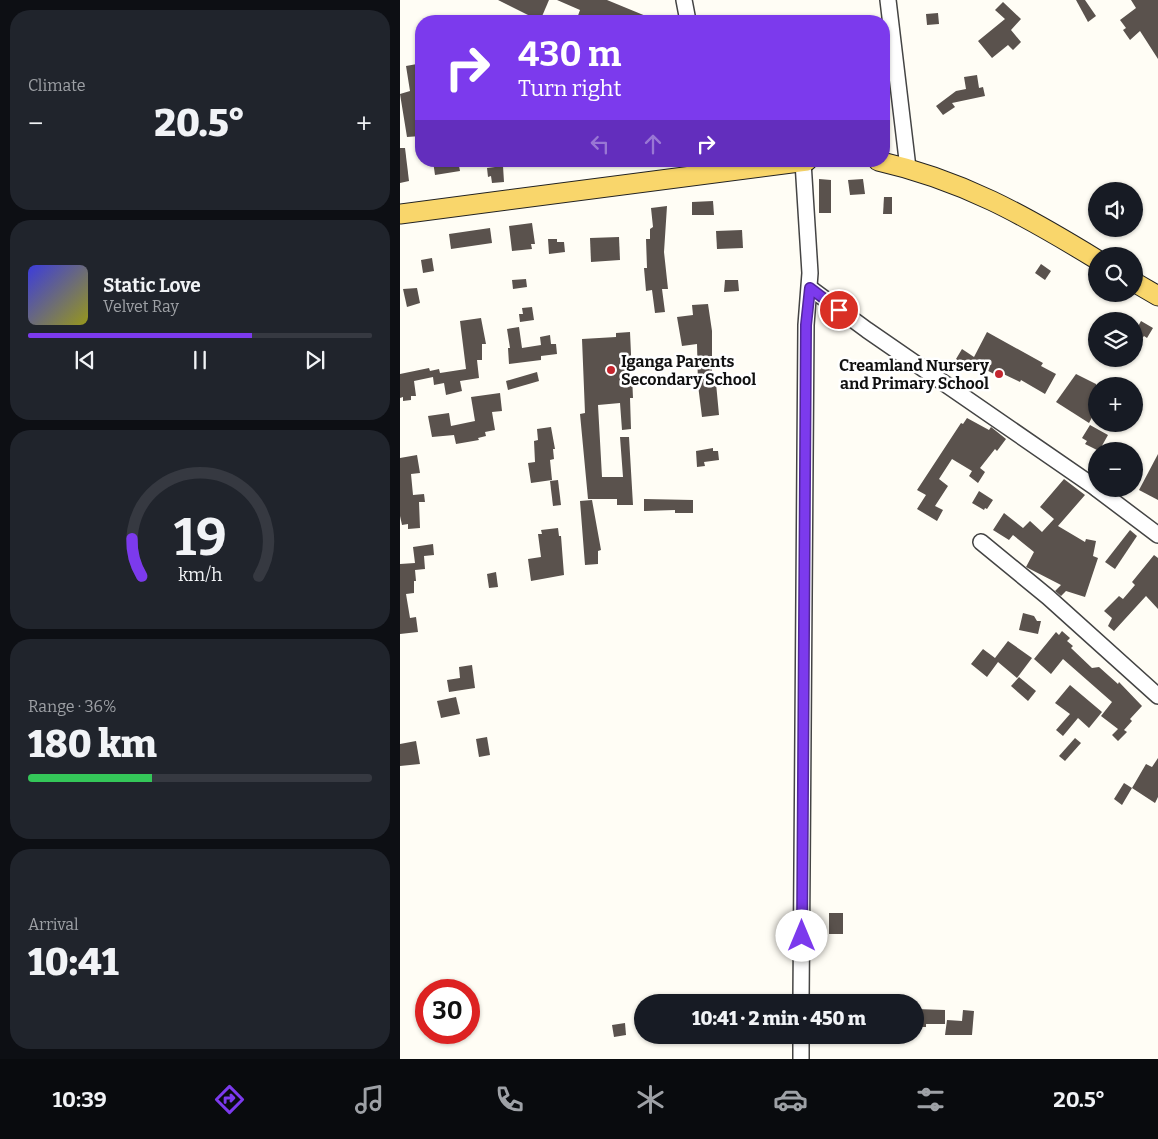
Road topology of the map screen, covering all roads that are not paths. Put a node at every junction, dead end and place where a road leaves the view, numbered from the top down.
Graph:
1 (684, 0) edge
2 (888, 0) edge
3 (687, 15) edge
4 (890, 15) edge
5 (890, 17) edge
6 (890, 164) edge
7 (716, 167) edge
8 (803, 167) edge
9 (908, 168) junction
10 (400, 214) edge
11 (1088, 254) edge
12 (1143, 287) edge
13 (810, 288) junction
14 (1157, 295) edge
15 (1088, 483) edge
16 (1107, 497) edge
17 (1158, 535) edge
18 (981, 542) dead end
19 (1158, 696) edge
20 (802, 994) edge
21 (801, 1044) edge
22 (801, 1059) edge

1 - 3 street
2 - 4 street
5 - 9 street
6 - 9 main road
7 - 10 main road
8 - 13 street
9 - 11 main road
12 - 14 main road
13 - 15 street
13 - 20 street
16 - 17 street
18 - 19 street
21 - 22 street

